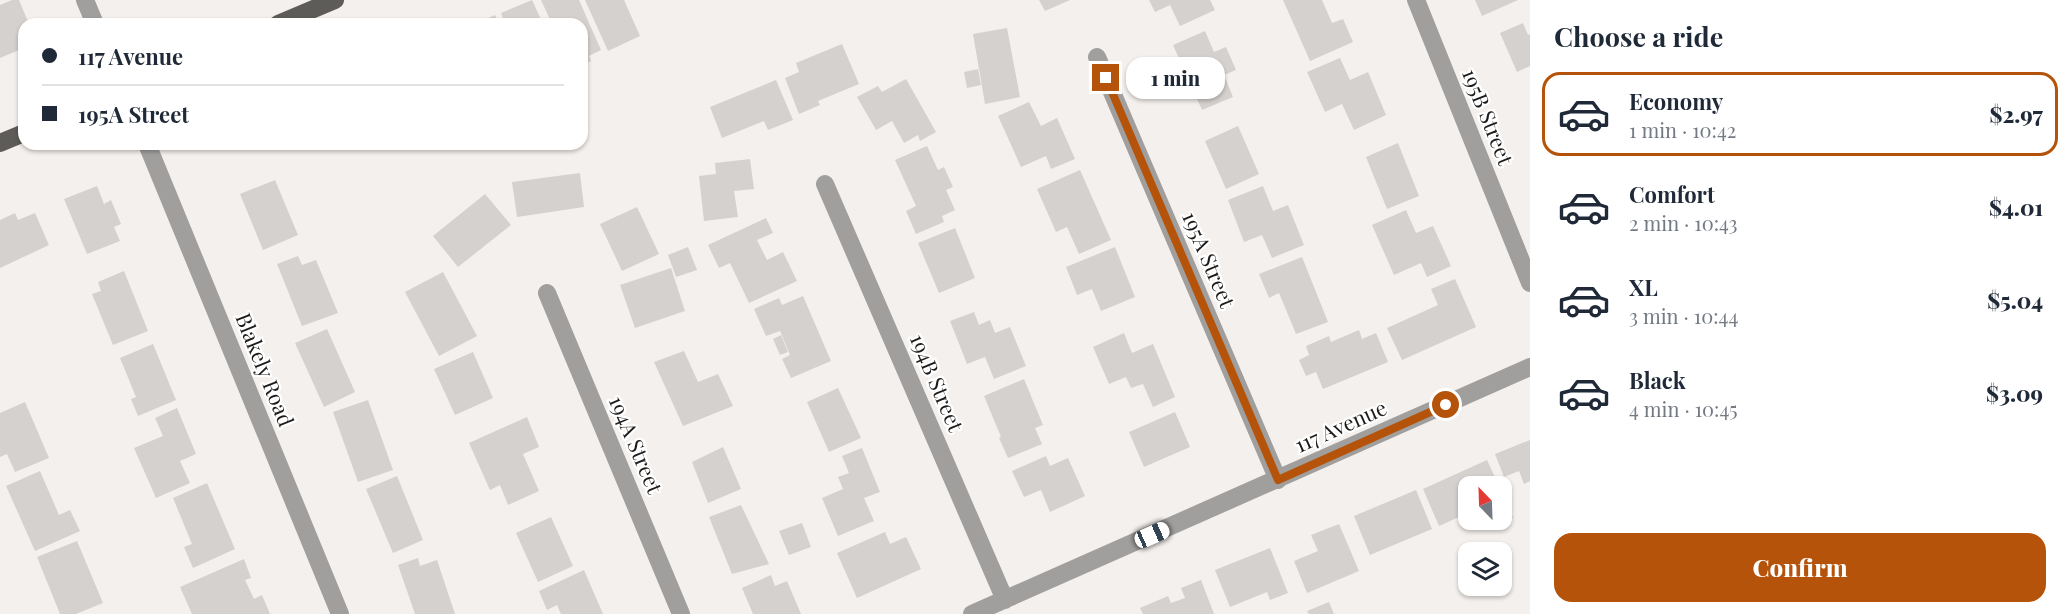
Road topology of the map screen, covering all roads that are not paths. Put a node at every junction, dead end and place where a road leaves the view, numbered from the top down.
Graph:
1 (85, 0) edge
2 (335, 0) edge
3 (1416, 0) edge
4 (92, 18) edge
5 (292, 18) edge
6 (1097, 57) dead end
7 (18, 136) edge
8 (0, 143) edge
9 (149, 150) edge
10 (825, 184) dead end
11 (1530, 283) edge
12 (547, 293) dead end
13 (1530, 367) edge
14 (1278, 480) junction
15 (1005, 600) junction
16 (340, 614) edge
17 (681, 614) edge
18 (972, 614) edge

1 - 4 street
2 - 5 main road
3 - 11 street, 195B Street
6 - 14 street, 195A Street
7 - 8 main road
9 - 16 street, Blakely Road
10 - 15 street, 194B Street
12 - 17 street, 194A Street
13 - 14 street, 117 Avenue
14 - 15 street, 117 Avenue
15 - 18 street, 117 Avenue

